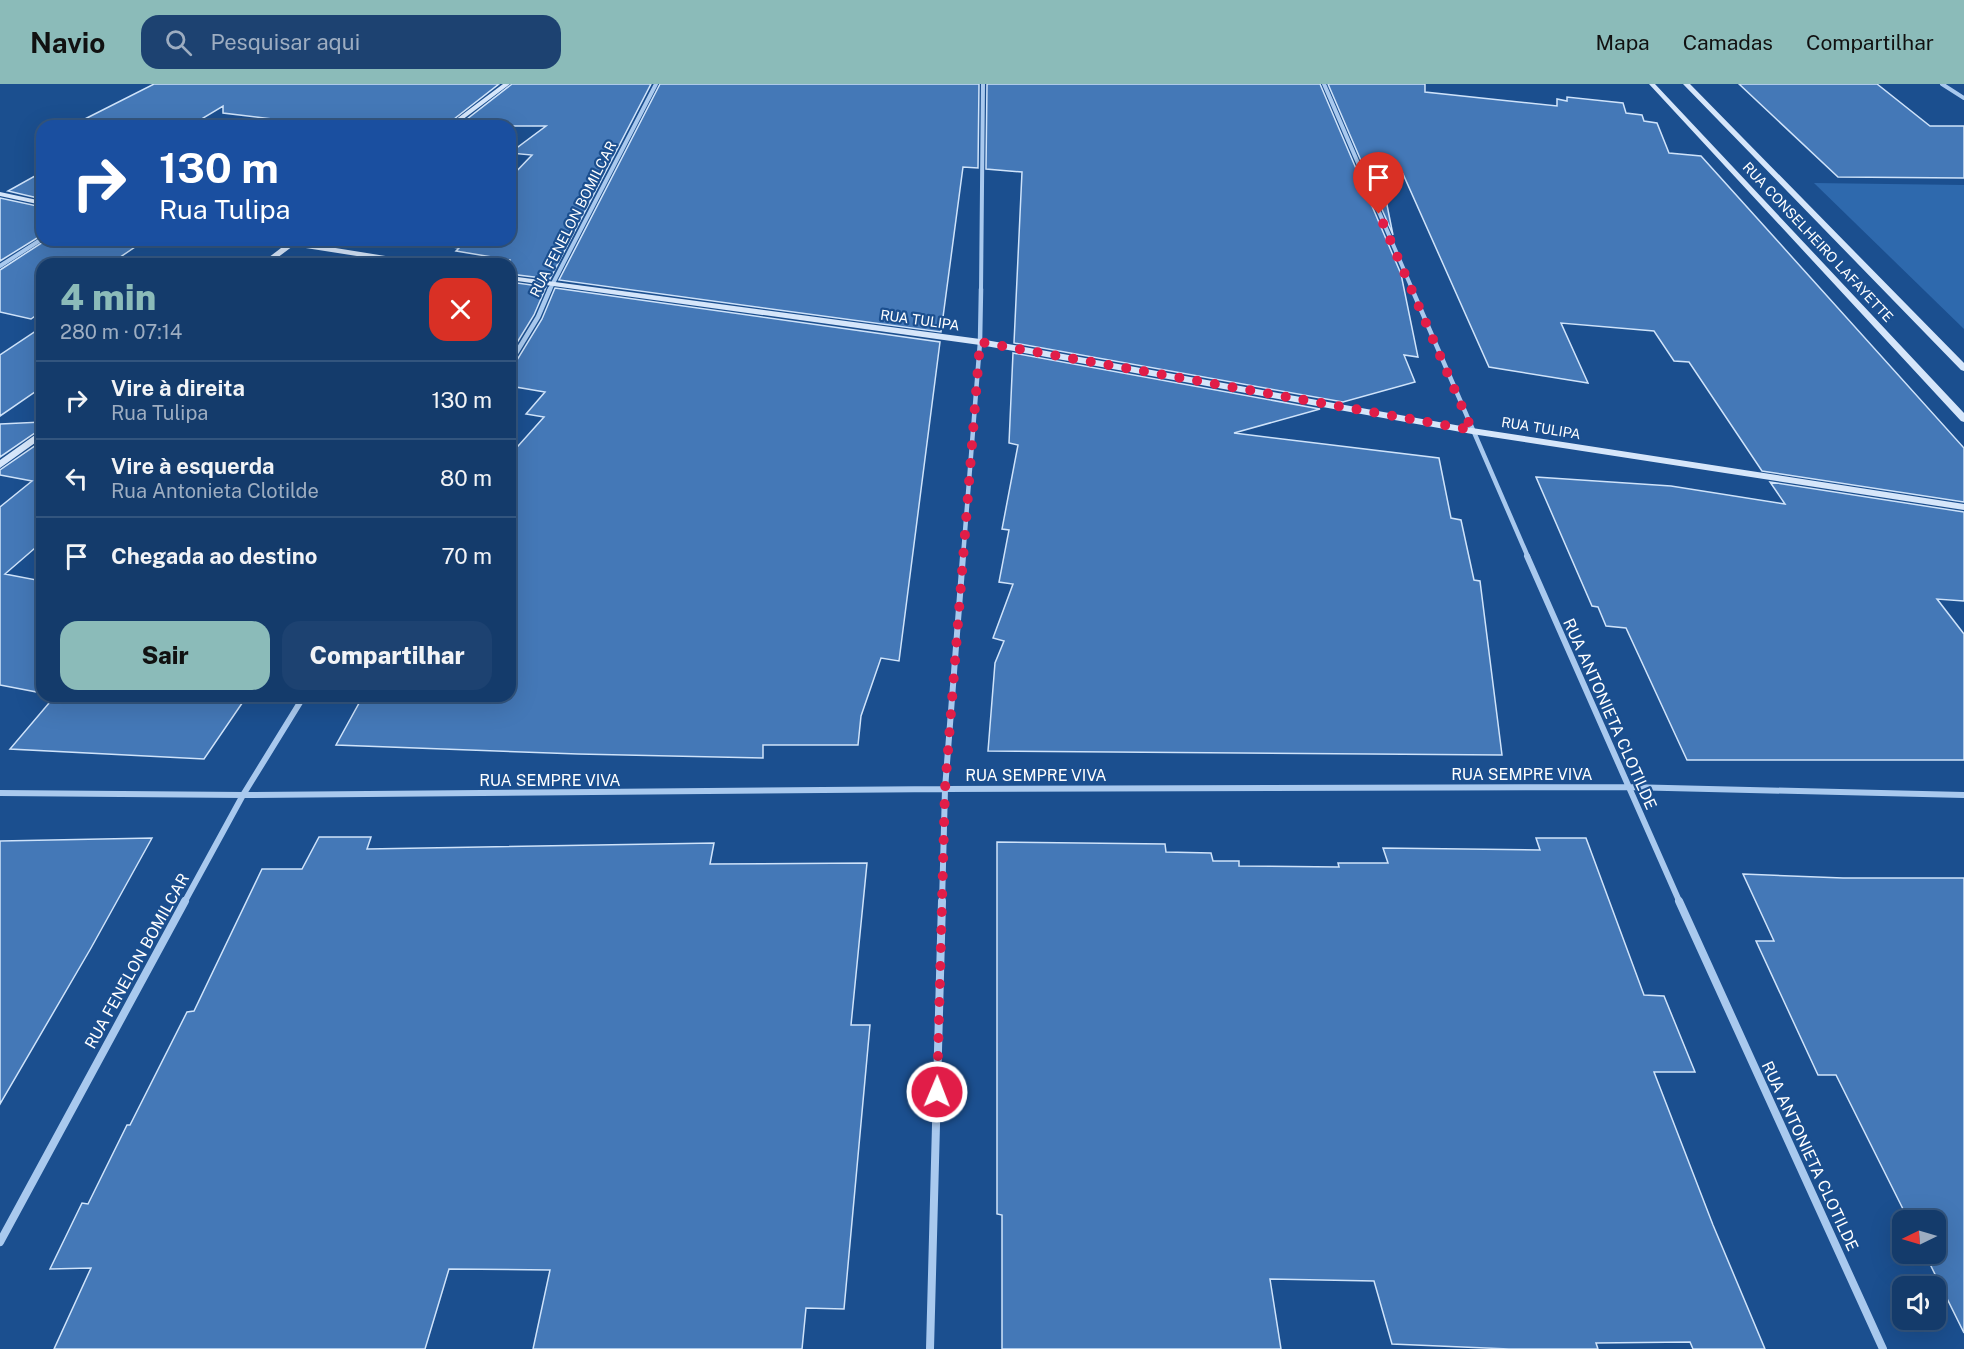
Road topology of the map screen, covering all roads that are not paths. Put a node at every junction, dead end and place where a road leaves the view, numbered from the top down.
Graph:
1 (507, 84) edge
2 (656, 84) edge
3 (983, 84) edge
4 (1324, 84) edge
5 (1652, 84) edge
6 (1686, 84) edge
7 (1942, 84) edge
8 (1964, 98) edge
9 (458, 120) edge
10 (0, 194) edge
11 (36, 202) edge
12 (36, 243) edge
13 (289, 246) edge
14 (317, 246) edge
15 (272, 258) edge
16 (388, 258) edge
17 (0, 266) edge
18 (516, 279) edge
19 (552, 284) junction
20 (980, 342) junction
21 (516, 353) edge
22 (1964, 368) edge
23 (1964, 419) edge
24 (1472, 430) junction
25 (36, 438) edge
26 (0, 465) edge
27 (1964, 507) edge
28 (300, 702) edge
29 (1626, 787) junction
30 (945, 789) junction
31 (0, 793) edge
32 (243, 795) junction
33 (1964, 795) edge
34 (0, 1242) edge
35 (930, 1349) edge
36 (1883, 1349) edge

1 - 9 street
2 - 19 street, RUA FENELON BOMILCAR
3 - 20 street
4 - 24 street, RUA ANTONIETA CLOTILDE
5 - 23 street, RUA CONSELHEIRO LAFAYETTE
6 - 22 street, RUA CONSELHEIRO LAFAYETTE
7 - 8 street
10 - 11 street
12 - 17 street
13 - 15 street
14 - 16 street
18 - 19 street, RUA TULIPA
19 - 20 street, RUA TULIPA
19 - 21 street, RUA FENELON BOMILCAR
20 - 24 street, RUA TULIPA
20 - 30 street
24 - 27 street, RUA TULIPA
24 - 29 street, RUA ANTONIETA CLOTILDE
25 - 26 street
28 - 32 street, RUA FENELON BOMILCAR
29 - 30 street, RUA SEMPRE VIVA
29 - 33 street, RUA SEMPRE VIVA
29 - 36 street, RUA ANTONIETA CLOTILDE
30 - 32 street, RUA SEMPRE VIVA
30 - 35 street
31 - 32 street, RUA SEMPRE VIVA
32 - 34 street, RUA FENELON BOMILCAR

